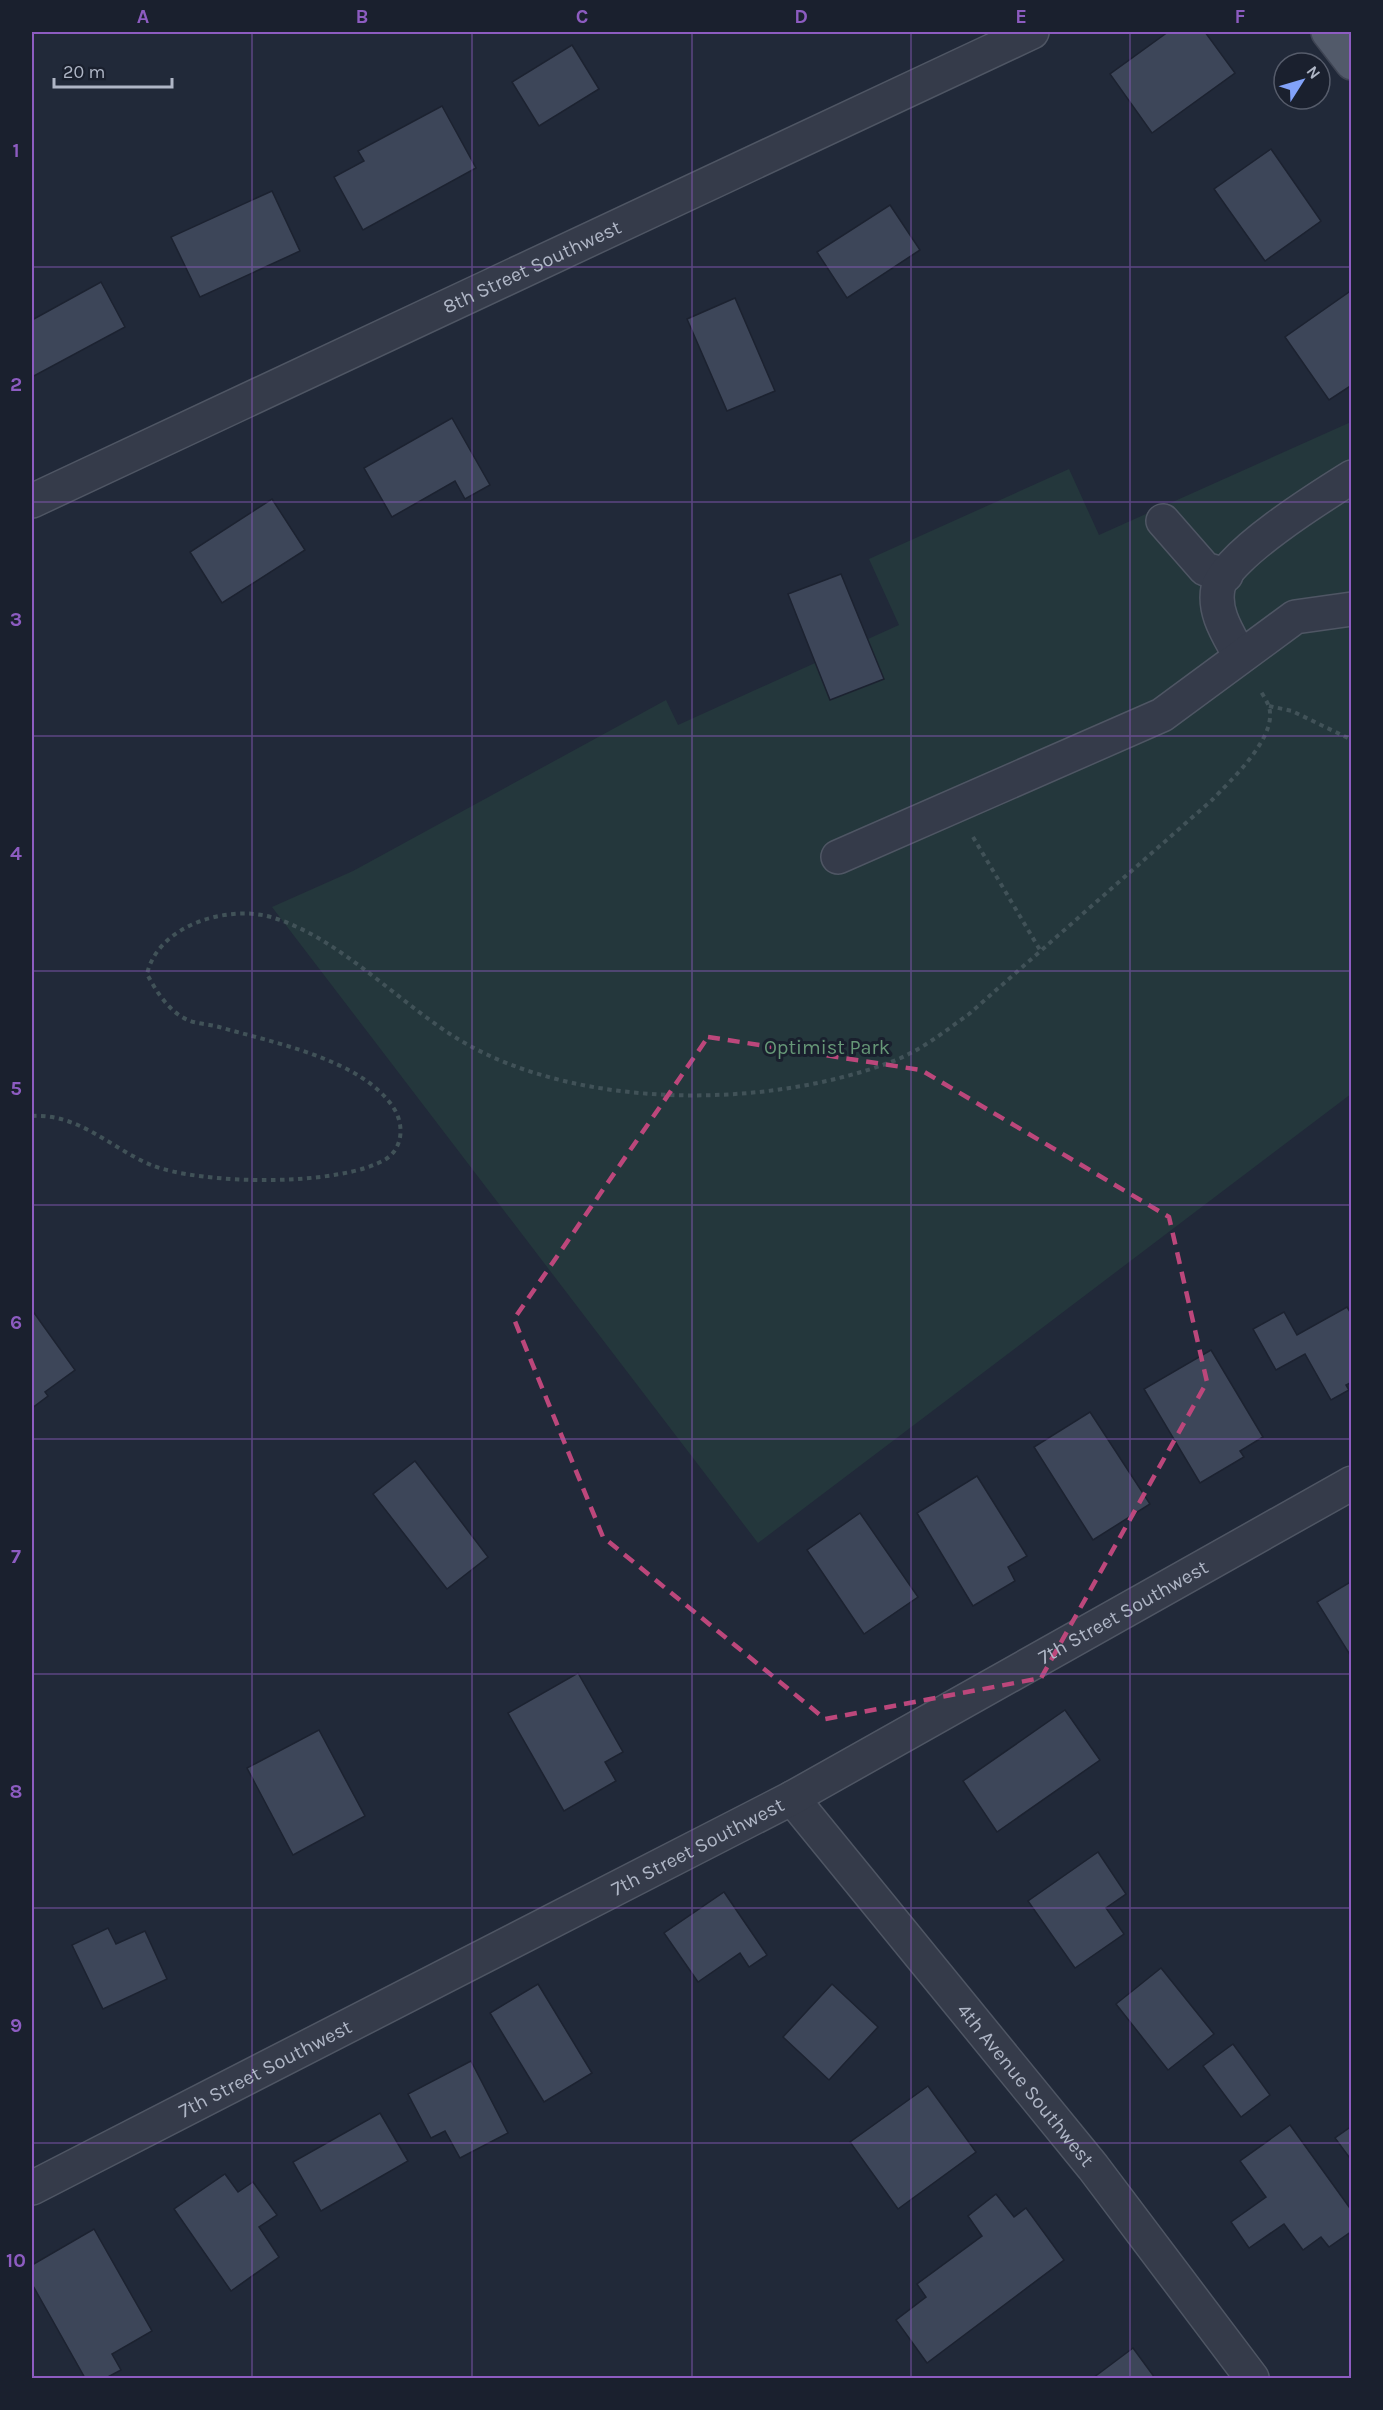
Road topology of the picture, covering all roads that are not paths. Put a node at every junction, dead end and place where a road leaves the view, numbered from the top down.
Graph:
1 (1032, 32) edge
2 (1328, 32) edge
3 (1352, 63) edge
4 (1352, 477) edge
5 (32, 501) edge
6 (1163, 521) dead end
7 (1226, 575) junction
8 (1352, 609) edge
9 (1240, 656) junction
10 (838, 857) dead end
11 (1352, 1483) edge
12 (792, 1798) junction
13 (32, 2188) edge
14 (1252, 2379) edge

1 - 5 street, 8th Street Southwest
2 - 3 main road
4 - 7 street
6 - 7 street
7 - 9 street
8 - 9 street
9 - 10 street
11 - 12 street, 7th Street Southwest
12 - 13 street, 7th Street Southwest
12 - 14 street, 4th Avenue Southwest

